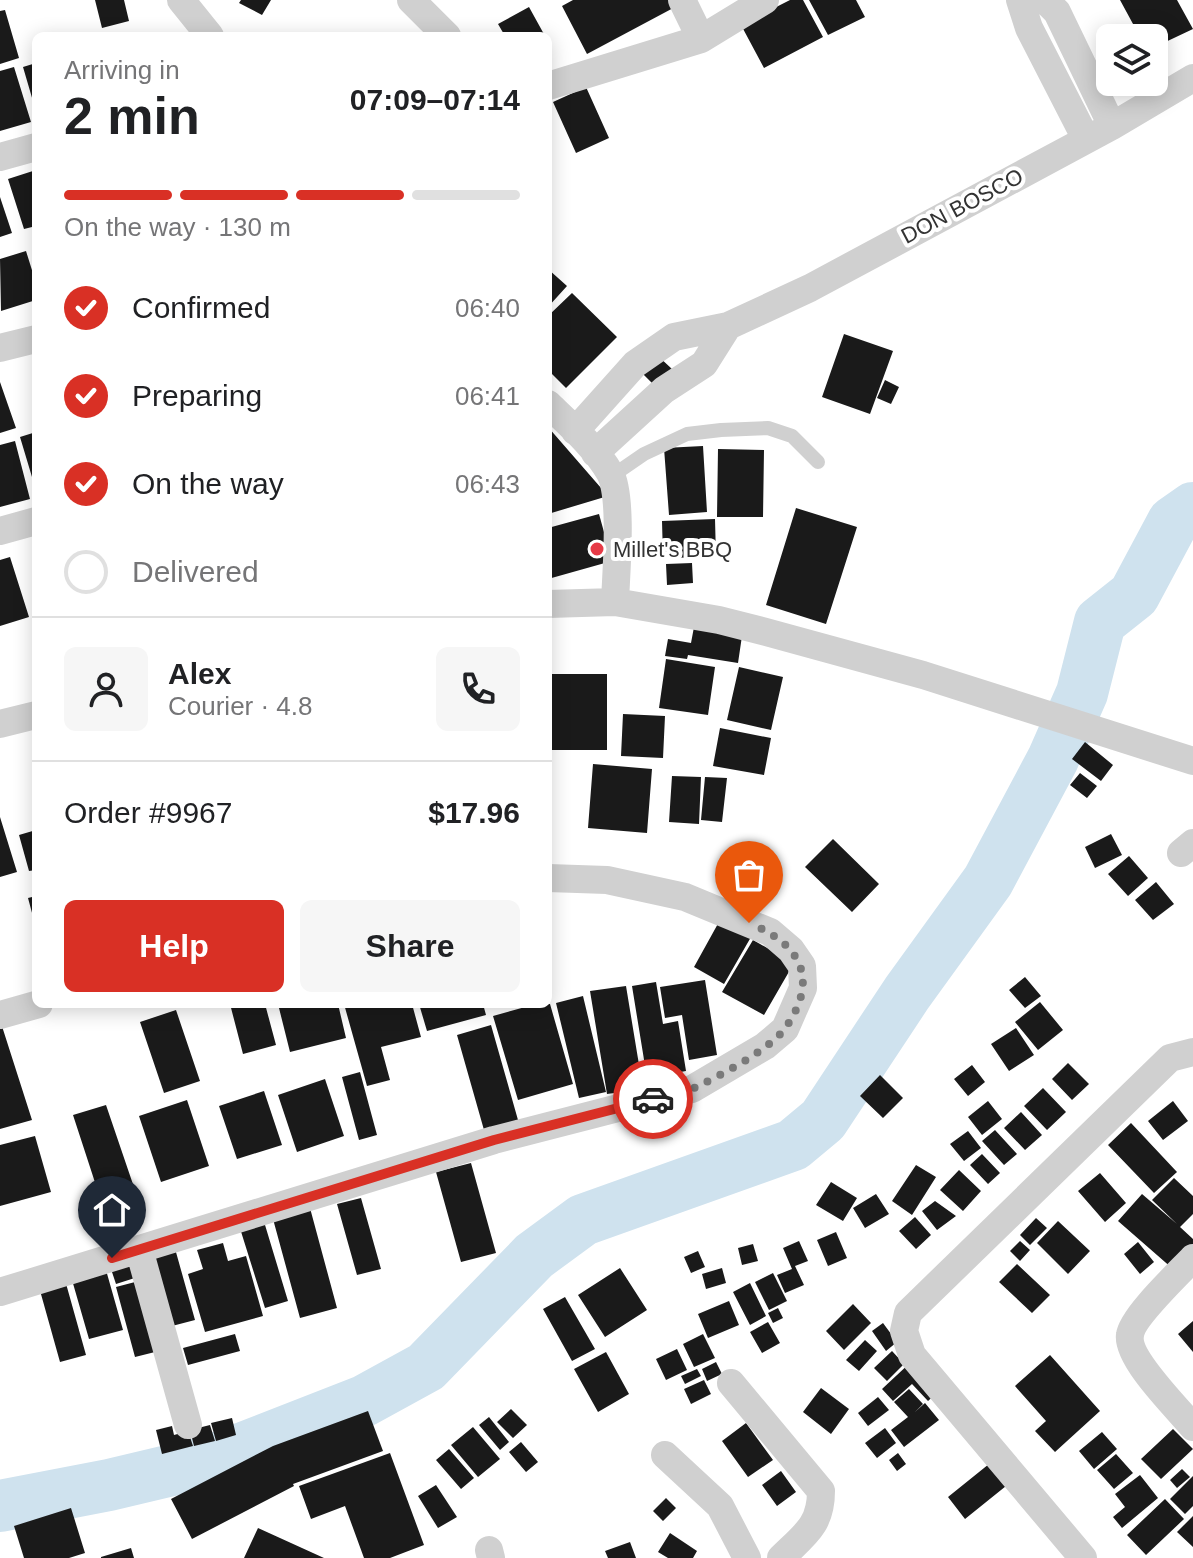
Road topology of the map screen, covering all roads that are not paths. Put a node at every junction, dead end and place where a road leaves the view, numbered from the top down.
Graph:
1 (181, 0) edge
2 (411, 0) edge
3 (682, 0) edge
4 (765, 0) edge
5 (1020, 0) edge
6 (1045, 0) edge
7 (207, 32) edge
8 (443, 32) edge
9 (701, 39) junction
10 (1193, 78) edge
11 (552, 85) edge
12 (1112, 126) junction
13 (1086, 139) junction
14 (32, 148) edge
15 (0, 157) edge
16 (728, 326) junction
17 (32, 340) edge
18 (0, 348) edge
19 (552, 408) edge
20 (575, 431) junction
21 (818, 462) dead end
22 (604, 464) junction
23 (32, 522) edge
24 (0, 531) edge
25 (615, 602) junction
26 (552, 604) edge
27 (32, 716) edge
28 (0, 724) edge
29 (1193, 761) edge
30 (552, 878) edge
31 (32, 1006) edge
32 (0, 1015) edge
33 (1193, 1052) edge
34 (139, 1249) junction
35 (1193, 1258) edge
36 (0, 1292) edge
37 (731, 1383) dead end
38 (188, 1425) dead end
39 (1193, 1427) edge
40 (665, 1455) dead end
41 (747, 1558) edge
42 (781, 1558) edge
43 (1083, 1558) edge

1 - 7 street
2 - 8 street
3 - 9 street
4 - 9 street
5 - 13 street
6 - 12 street
9 - 11 street
10 - 12 street, DON BOSCO
12 - 13 street, DON BOSCO
13 - 16 street, DON BOSCO
14 - 15 street
16 - 20 street, DON BOSCO
16 - 22 street
17 - 18 street
19 - 20 street
20 - 22 street
21 - 22 lane
22 - 25 street
23 - 24 street
25 - 26 street
25 - 29 street
27 - 28 street
30 - 34 street
31 - 32 street
33 - 43 street
34 - 36 street
34 - 38 street
35 - 39 street
37 - 42 street
40 - 41 street

